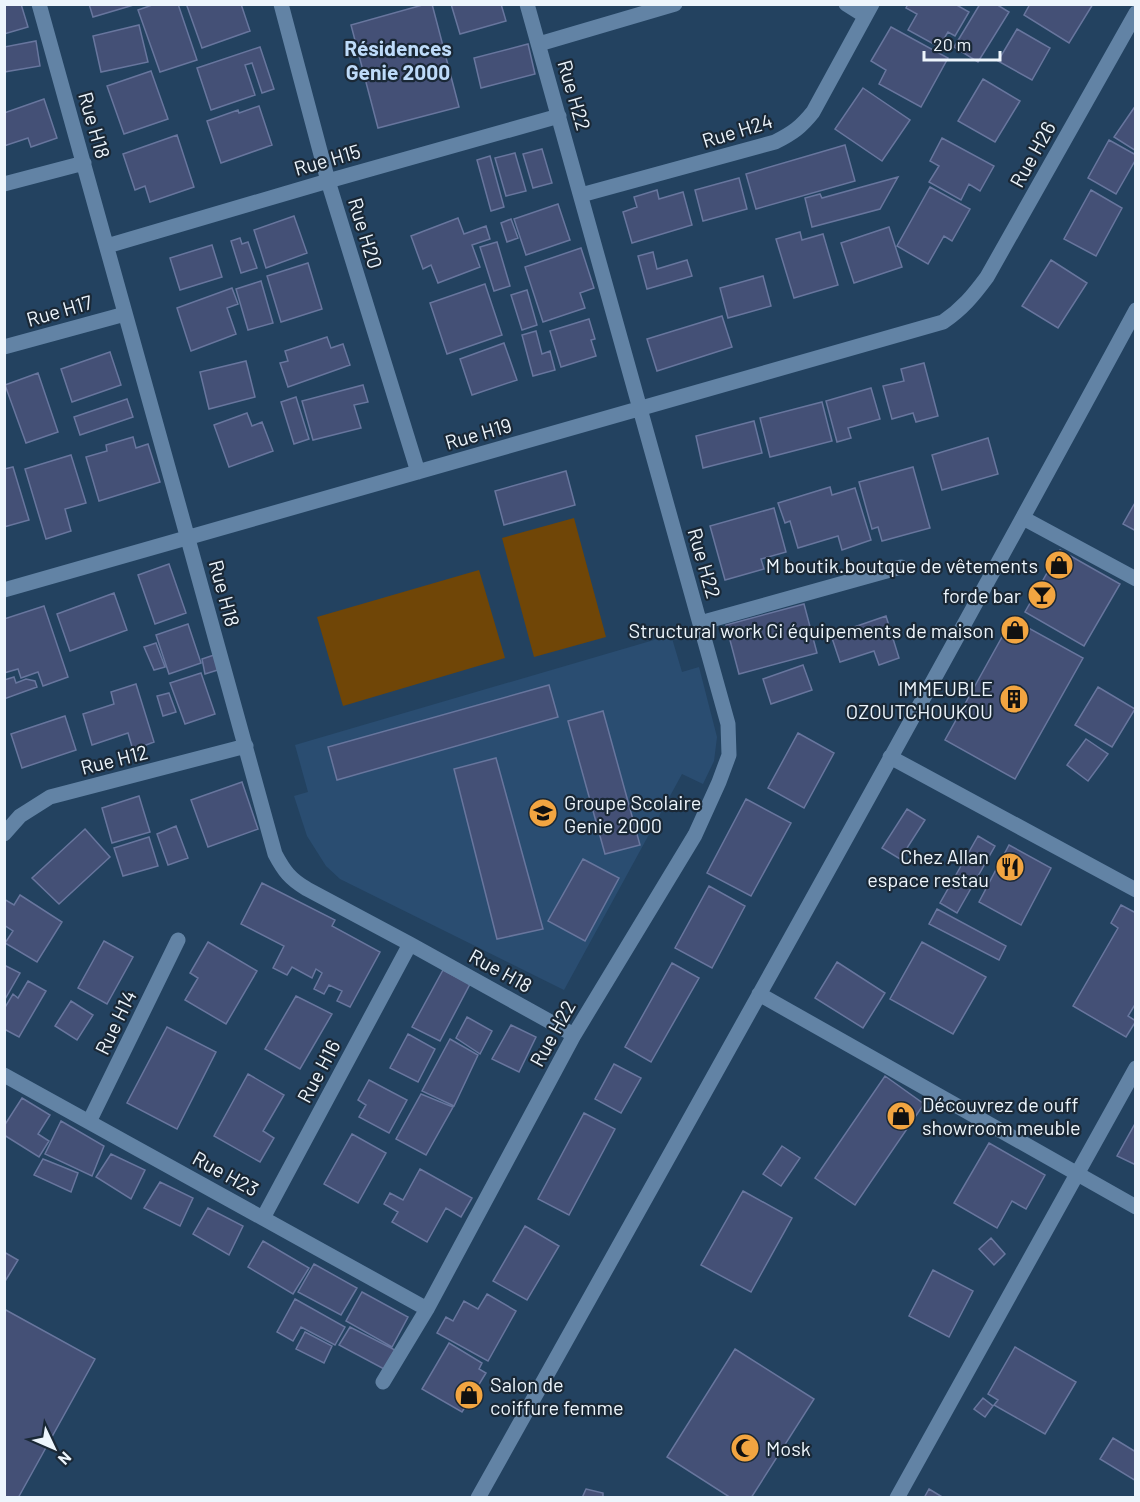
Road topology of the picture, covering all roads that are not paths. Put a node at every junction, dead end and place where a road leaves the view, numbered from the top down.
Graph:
1 (39, 4) edge
2 (281, 4) edge
3 (527, 4) edge
4 (675, 4) edge
5 (846, 4) edge
6 (868, 10) edge
7 (1136, 13) edge
8 (539, 44) junction
9 (559, 116) junction
10 (84, 163) junction
11 (328, 181) junction
12 (4, 184) edge
13 (581, 195) junction
14 (107, 246) junction
15 (960, 310) joint
16 (1136, 310) edge
17 (125, 314) junction
18 (4, 347) edge
19 (640, 409) junction
20 (418, 472) junction
21 (1023, 518) junction
22 (188, 539) junction
23 (901, 567) dead end
24 (1136, 579) edge
25 (4, 591) edge
26 (700, 623) junction
27 (246, 746) junction
28 (890, 757) junction
29 (4, 834) edge
30 (1136, 890) edge
31 (178, 940) dead end
32 (410, 944) junction
33 (759, 994) junction
34 (574, 1035) junction
35 (1136, 1068) edge
36 (4, 1075) edge
37 (89, 1122) junction
38 (1076, 1174) junction
39 (1136, 1207) edge
40 (263, 1218) junction
41 (427, 1309) junction
42 (383, 1382) dead end
43 (482, 1496) edge
44 (897, 1497) edge

1 - 10 street, Rue H18
2 - 11 street, Rue H20
3 - 8 street, Rue H22
4 - 8 street
5 - 6 street
6 - 13 street, Rue H24
7 - 15 street, Rue H26
8 - 9 street, Rue H22
9 - 11 street, Rue H15
9 - 13 street, Rue H22
10 - 12 street
10 - 14 street, Rue H18
11 - 14 street, Rue H15
11 - 20 street, Rue H20
13 - 19 street, Rue H22
14 - 17 street, Rue H18
15 - 19 street, Rue H19
16 - 21 street
17 - 18 street, Rue H17
17 - 22 street, Rue H18
19 - 20 street, Rue H19
19 - 26 street, Rue H22
20 - 22 street, Rue H19
21 - 24 street
21 - 28 street
22 - 25 street, Rue H19
22 - 27 street, Rue H18
23 - 26 street
26 - 34 street, Rue H22
27 - 29 street, Rue H12
27 - 32 street, Rue H18
28 - 30 street
28 - 33 street
31 - 37 street, Rue H14
32 - 34 street, Rue H18
32 - 40 street, Rue H16
33 - 38 street
33 - 43 street
34 - 41 street, Rue H22
35 - 38 street
36 - 37 street, Rue H23
37 - 40 street, Rue H23
38 - 39 street
38 - 44 street
40 - 41 street, Rue H23
41 - 42 street, Rue H22

